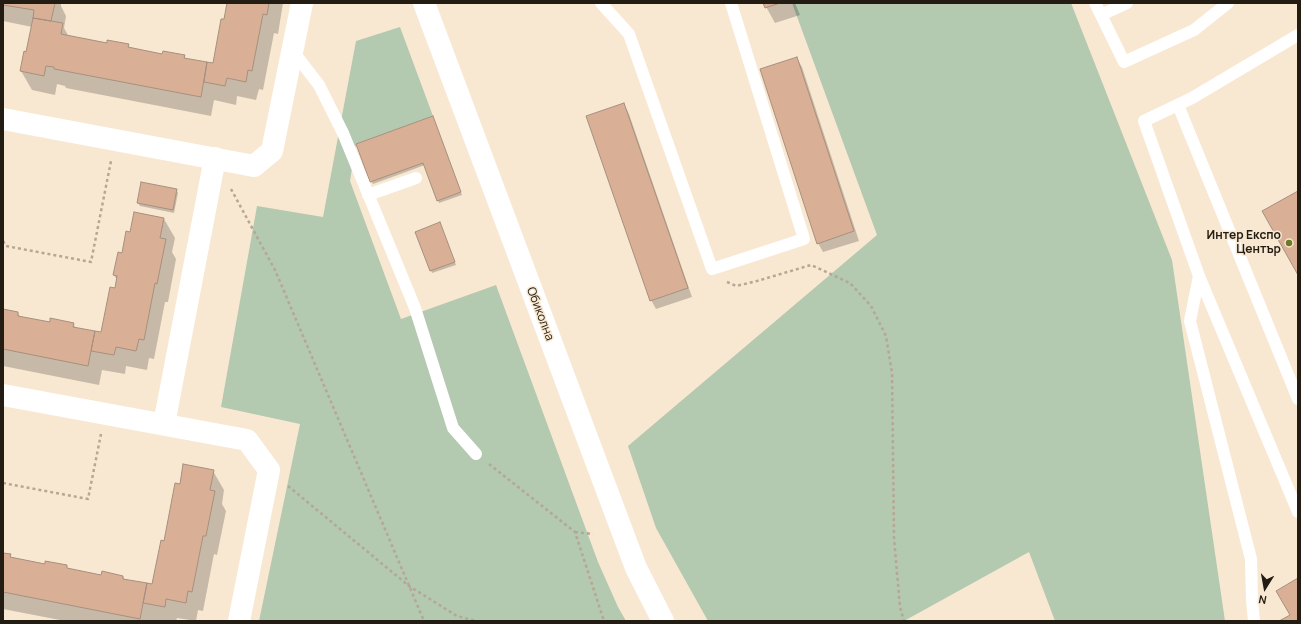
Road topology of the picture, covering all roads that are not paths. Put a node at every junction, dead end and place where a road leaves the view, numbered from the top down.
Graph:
1 (302, 3) edge
2 (424, 3) edge
3 (600, 3) edge
4 (731, 3) edge
5 (1095, 3) edge
6 (1127, 3) edge
7 (1228, 3) edge
8 (1101, 15) junction
9 (1298, 35) edge
10 (292, 50) junction
11 (1178, 105) junction
12 (3, 119) edge
13 (214, 158) junction
14 (416, 178) dead end
15 (368, 195) junction
16 (1199, 276) junction
17 (3, 395) edge
18 (1298, 399) edge
19 (164, 424) junction
20 (476, 454) road end
21 (1298, 512) edge
22 (239, 621) edge
23 (663, 621) edge
24 (1254, 621) edge

1 - 10 street
2 - 23 street, Обиколна
3 - 4 lane
5 - 8 lane
6 - 8 lane
7 - 8 lane
9 - 11 lane
10 - 13 street
10 - 15 lane
11 - 16 lane
11 - 18 lane
12 - 13 street
13 - 19 street
14 - 15 lane
15 - 20 lane
16 - 21 lane
16 - 24 lane
17 - 19 street
19 - 22 street

